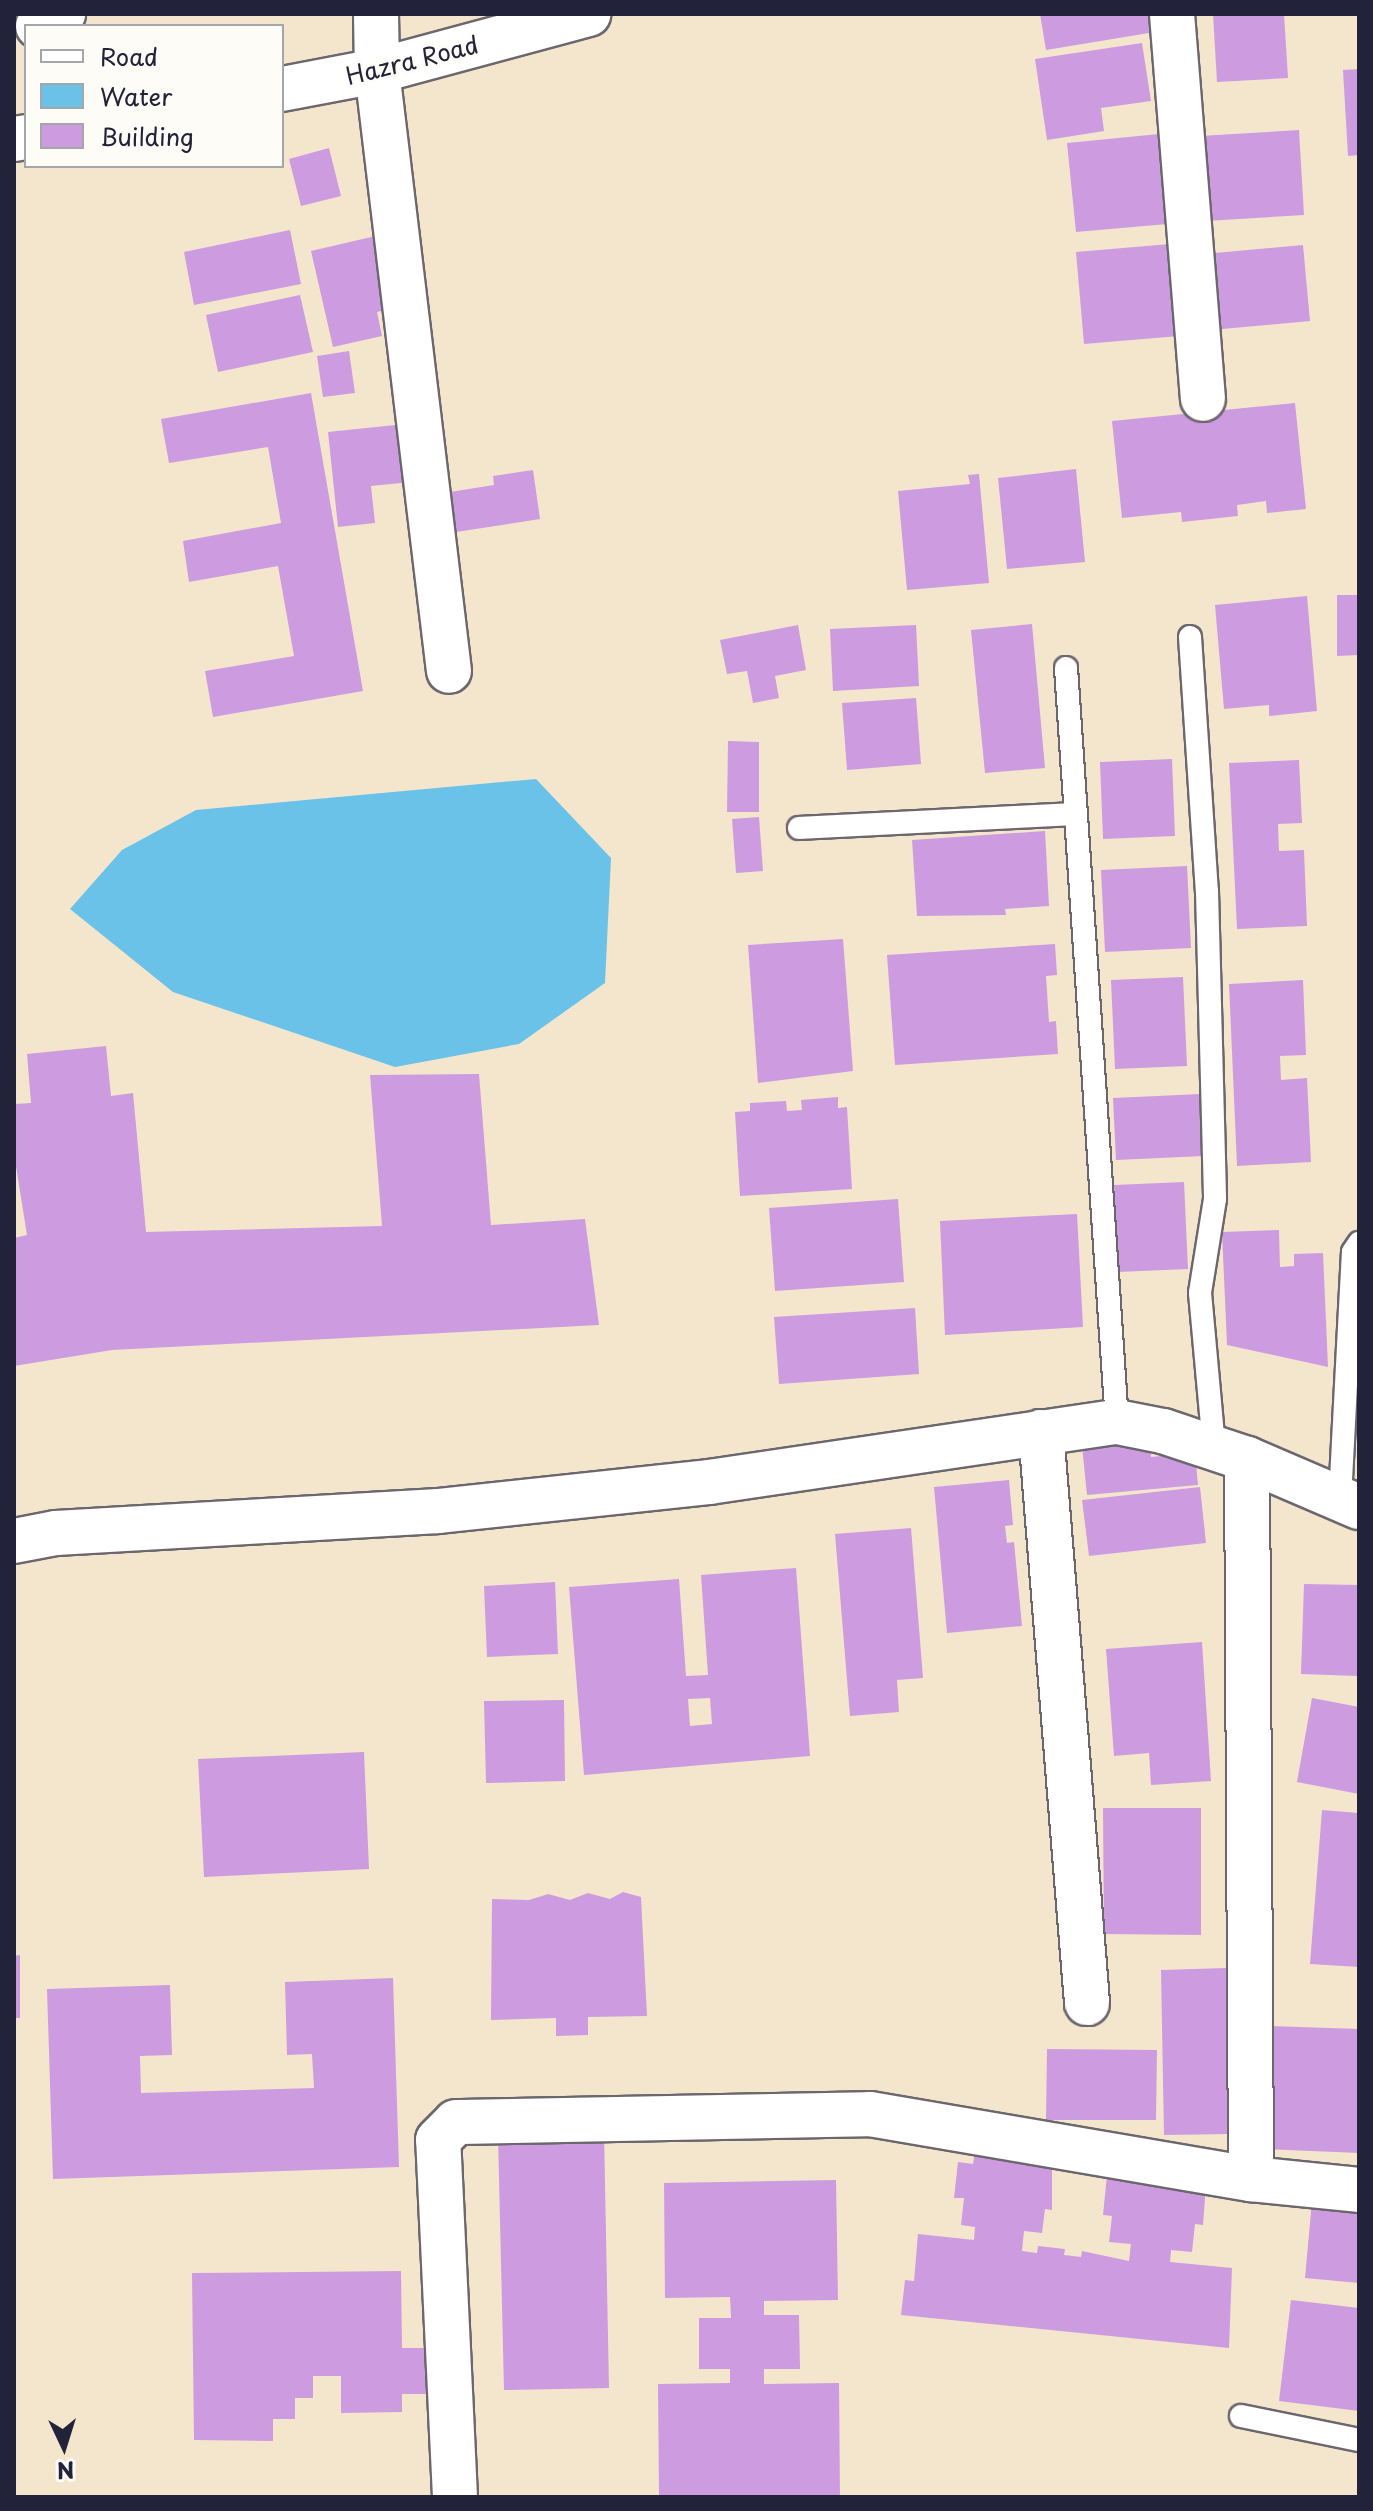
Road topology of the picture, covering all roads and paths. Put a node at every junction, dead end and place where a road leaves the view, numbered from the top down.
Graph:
1 (63, 14) edge
2 (376, 14) edge
3 (588, 14) edge
4 (1172, 14) edge
5 (42, 24) edge
6 (377, 71) junction
7 (284, 89) edge
8 (1203, 399) dead end
9 (1190, 637) dead end
10 (1066, 668) dead end
11 (449, 671) dead end
12 (1074, 814) junction
13 (799, 828) dead end
14 (1357, 1249) edge
15 (1117, 1422) junction
16 (1041, 1432) junction
17 (1231, 1453) junction
18 (1349, 1503) edge
19 (14, 1541) edge
20 (1087, 2003) dead end
21 (1251, 2179) junction
22 (1359, 2190) edge
23 (1241, 2416) dead end
24 (1359, 2440) edge
25 (455, 2497) edge

1 - 5 street
2 - 6 street
3 - 6 street, Hazra Road
4 - 8 street
6 - 7 street, Hazra Road
6 - 11 street
9 - 17 lane
10 - 12 lane
12 - 13 lane
12 - 15 lane
14 - 18 lane
15 - 16 street
15 - 17 street
16 - 19 street
16 - 20 street
17 - 18 street
17 - 21 street
21 - 22 street
21 - 25 street
23 - 24 lane

